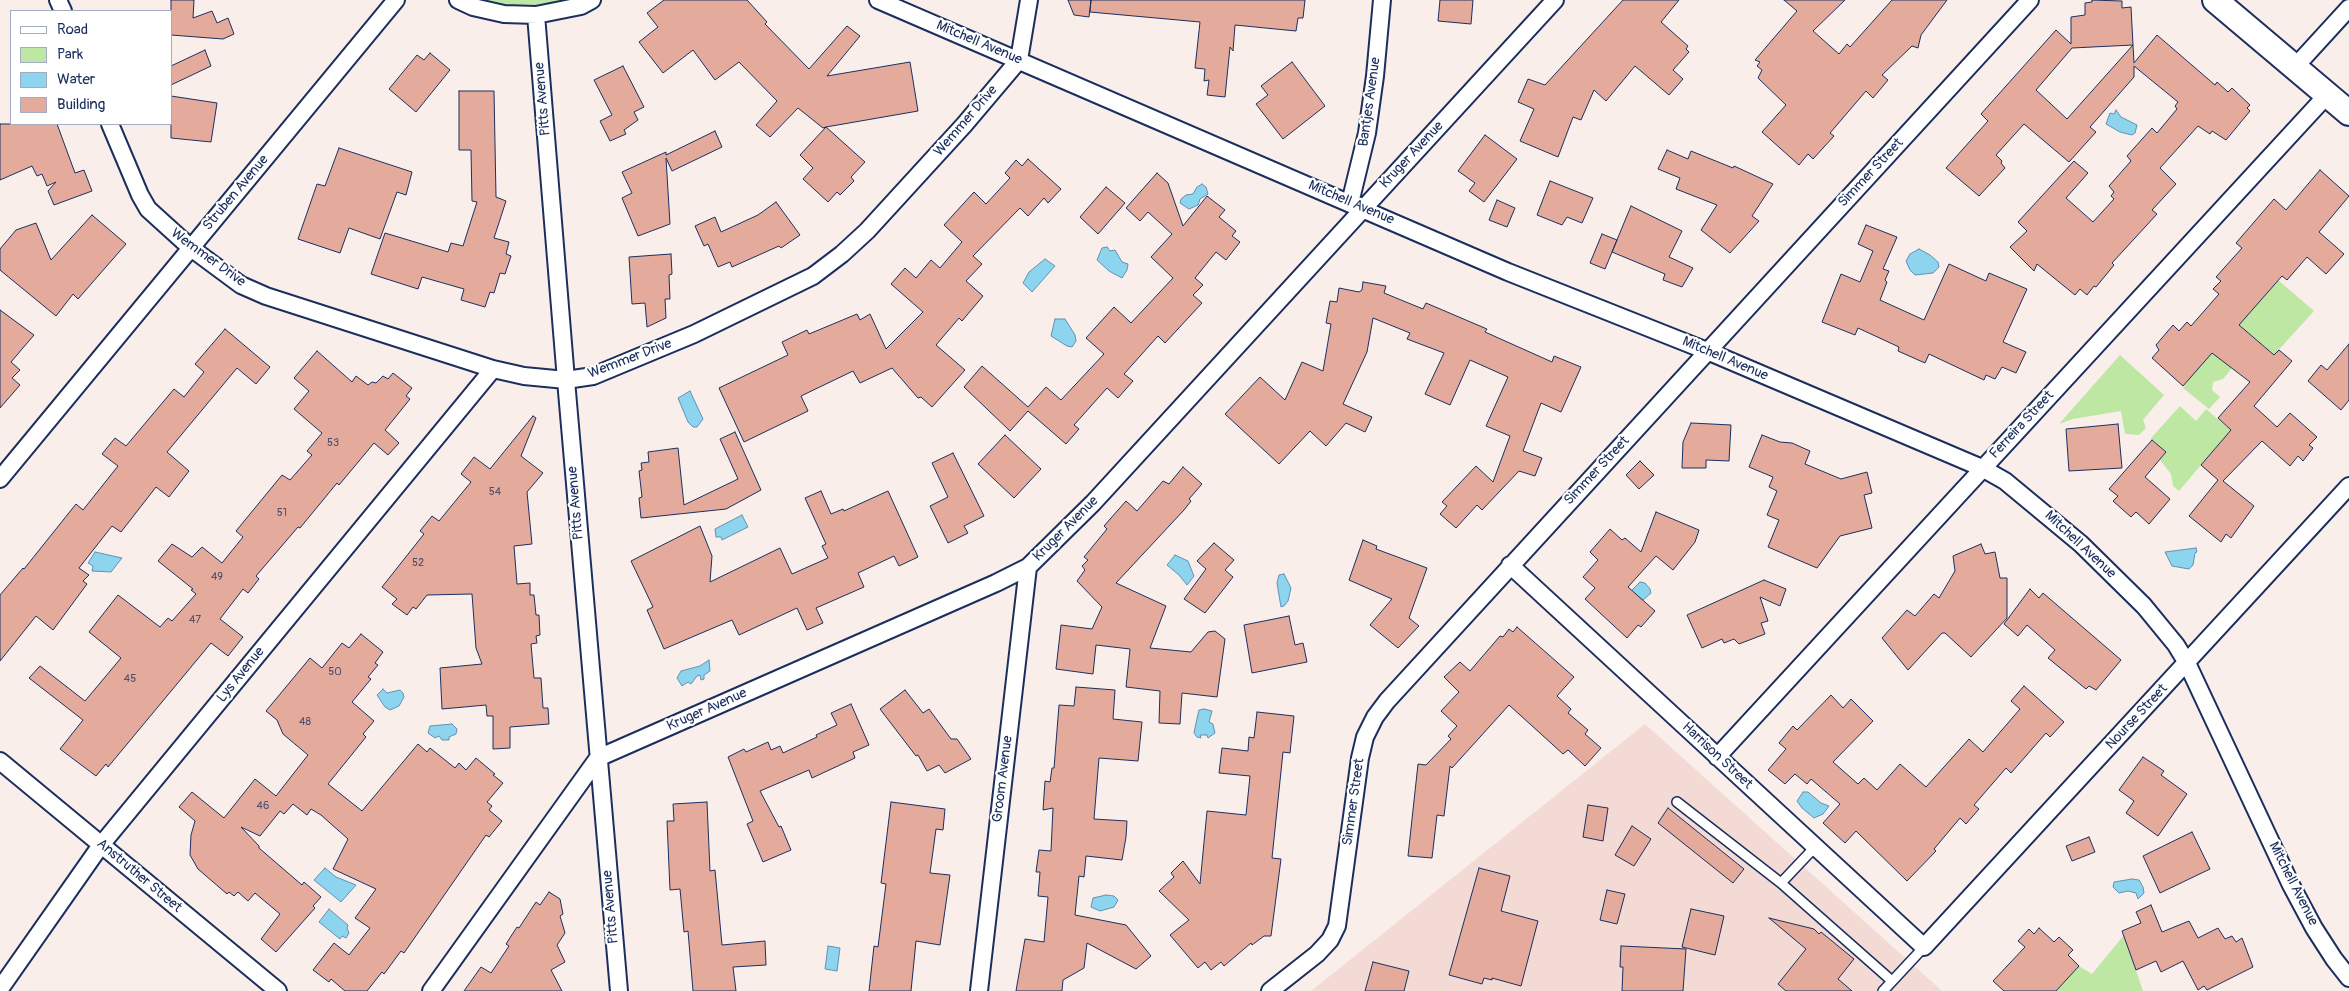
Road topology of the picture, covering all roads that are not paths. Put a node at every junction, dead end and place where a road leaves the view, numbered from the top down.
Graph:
1 (396, 0) edge
2 (458, 0) edge
3 (592, 0) edge
4 (878, 0) edge
5 (1029, 0) edge
6 (1382, 0) edge
7 (1555, 0) edge
8 (2030, 0) edge
9 (2215, 0) edge
10 (2349, 8) edge
11 (536, 15) junction
12 (1019, 60) junction
13 (2295, 67) junction
14 (2327, 95) junction
15 (2349, 113) edge
16 (110, 125) edge
17 (1356, 205) junction
18 (190, 248) junction
19 (1707, 351) junction
20 (492, 369) junction
21 (566, 380) junction
22 (1982, 468) junction
23 (0, 479) edge
24 (2349, 486) edge
25 (1510, 565) junction
26 (1028, 567) junction
27 (2187, 663) junction
28 (1717, 757) junction
29 (598, 758) junction
30 (0, 761) edge
31 (1677, 802) dead end
32 (101, 845) junction
33 (1815, 847) junction
34 (1781, 882) junction
35 (1924, 947) junction
36 (2349, 978) edge
37 (1892, 981) junction
38 (0, 989) edge
39 (278, 991) edge
40 (431, 991) edge
41 (619, 991) edge
42 (979, 991) edge
43 (1270, 991) edge
44 (1882, 991) edge

1 - 18 street, Struben Avenue
2 - 11 street
3 - 11 street
4 - 12 street, Mitchell Avenue
5 - 12 street
6 - 17 street, Bantjes Avenue
7 - 17 street, Kruger Avenue
8 - 19 street, Simmer Street
9 - 13 main road
10 - 13 street
11 - 21 street, Pitts Avenue
12 - 17 street, Mitchell Avenue
12 - 21 street, Wemmer Drive
13 - 14 main road
14 - 15 main road
14 - 22 street, Ferreira Street
16 - 18 street, Wemmer Drive
17 - 19 street, Mitchell Avenue
17 - 26 street, Kruger Avenue
18 - 20 street, Wemmer Drive
18 - 23 street, Struben Avenue
19 - 22 street, Mitchell Avenue
19 - 25 street, Simmer Street
20 - 21 street, Wemmer Drive
20 - 32 street, Lys Avenue
21 - 29 street, Pitts Avenue
22 - 27 street, Mitchell Avenue
22 - 28 street, Ferreira Street
24 - 27 street, Nourse Street
25 - 28 street, Harrison Street
25 - 43 street, Simmer Street
26 - 29 street, Kruger Avenue
26 - 42 street, Groom Avenue
27 - 35 street, Nourse Street
27 - 36 street, Mitchell Avenue
28 - 33 street, Harrison Street
29 - 40 street
29 - 41 street, Pitts Avenue
30 - 32 street, Anstruther Street
31 - 34 lane
32 - 38 street, Lys Avenue
32 - 39 street, Anstruther Street
33 - 34 lane
33 - 35 street, Harrison Street
34 - 37 lane
35 - 37 lane
37 - 44 lane

